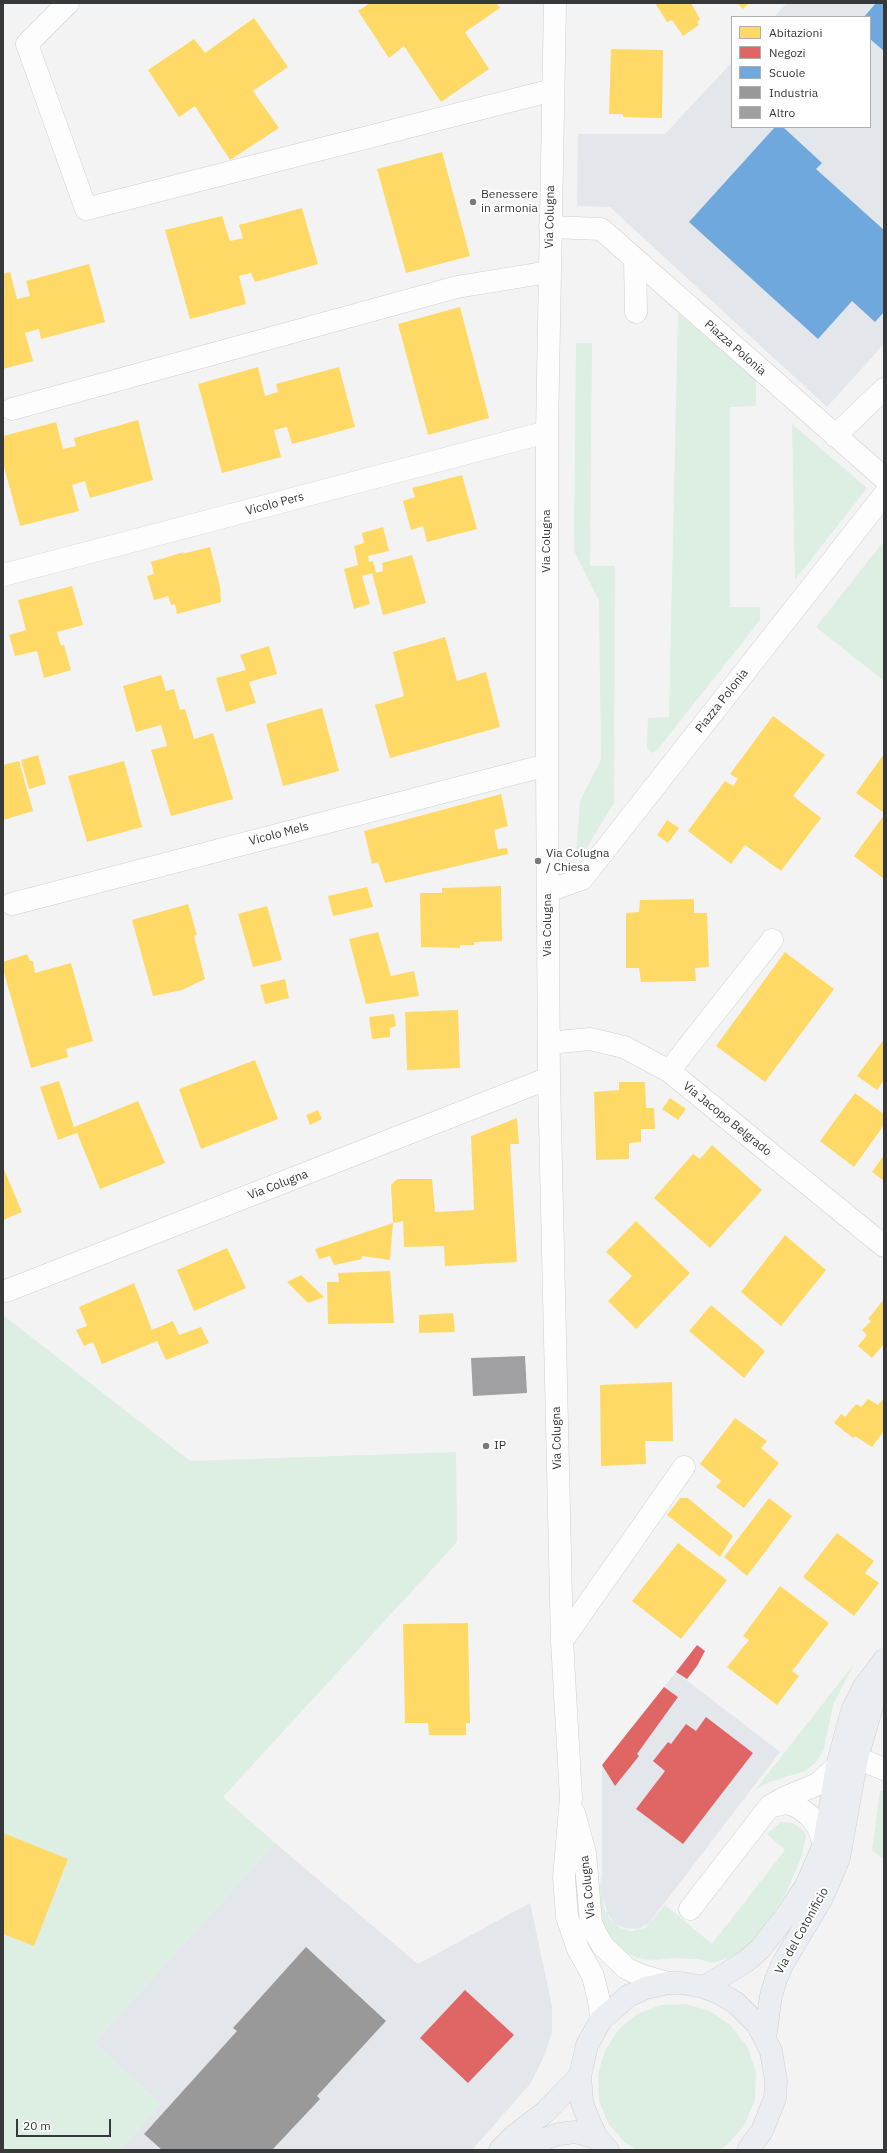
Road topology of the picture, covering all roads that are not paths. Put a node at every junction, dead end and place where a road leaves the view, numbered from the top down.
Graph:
1 (68, 3) edge
2 (555, 3) edge
3 (553, 90) junction
4 (550, 227) junction
5 (636, 260) junction
6 (549, 272) junction
7 (636, 312) dead end
8 (884, 388) edge
9 (12, 409) dead end
10 (547, 432) junction
11 (835, 436) junction
12 (884, 478) edge
13 (884, 495) edge
14 (3, 575) edge
15 (547, 765) junction
16 (548, 891) junction
17 (12, 904) dead end
18 (772, 940) dead end
19 (549, 1043) junction
20 (668, 1071) junction
21 (549, 1078) junction
22 (884, 1246) edge
23 (6, 1291) dead end
24 (684, 1467) dead end
25 (562, 1641) junction
26 (884, 1660) edge
27 (884, 1678) edge
28 (857, 1758) junction
29 (884, 1769) edge
30 (823, 1789) junction
31 (571, 1798) junction
32 (770, 1806) junction
33 (846, 1826) junction
34 (824, 1844) junction
35 (690, 1909) dead end
36 (668, 1983) junction
37 (704, 1987) junction
38 (601, 2020) junction
39 (765, 2038) junction
40 (580, 2076) junction
41 (605, 2147) edge
42 (500, 2150) edge
43 (523, 2150) edge
44 (748, 2150) edge

1 - 3 street
2 - 3 street, Via Colugna
3 - 4 street, Via Colugna
4 - 5 street, Piazza Polonia
4 - 6 street, Via Colugna
5 - 7 street
5 - 11 street, Piazza Polonia
6 - 9 street
6 - 10 street, Via Colugna
8 - 11 street
10 - 14 street, Vicolo Pers
10 - 15 street, Via Colugna
11 - 12 street, Piazza Polonia
13 - 16 street, Piazza Polonia
15 - 16 street, Via Colugna
15 - 17 street, Vicolo Mels
16 - 19 street, Via Colugna
18 - 20 street
19 - 20 street, Via Jacopo Belgrado
19 - 21 street, Via Colugna
20 - 22 street, Via Jacopo Belgrado
21 - 23 street, Via Colugna
21 - 25 street, Via Colugna
24 - 25 street
25 - 31 street, Via Colugna
26 - 30 main road, Via del Cotonificio
27 - 28 main road, Via del Cotonificio
28 - 29 street
28 - 33 main road, Via del Cotonificio
30 - 32 street
30 - 33 street, Via del Cotonificio
30 - 34 main road, Via del Cotonificio
31 - 36 street, Via Colugna
31 - 38 street, Via Colugna
32 - 34 street
32 - 35 street
33 - 39 main road, Via del Cotonificio
34 - 37 main road, Via del Cotonificio
36 - 37 main road
36 - 38 main road
37 - 39 main road
38 - 40 main road
39 - 44 main road
40 - 41 main road
40 - 42 main road
41 - 43 main road

